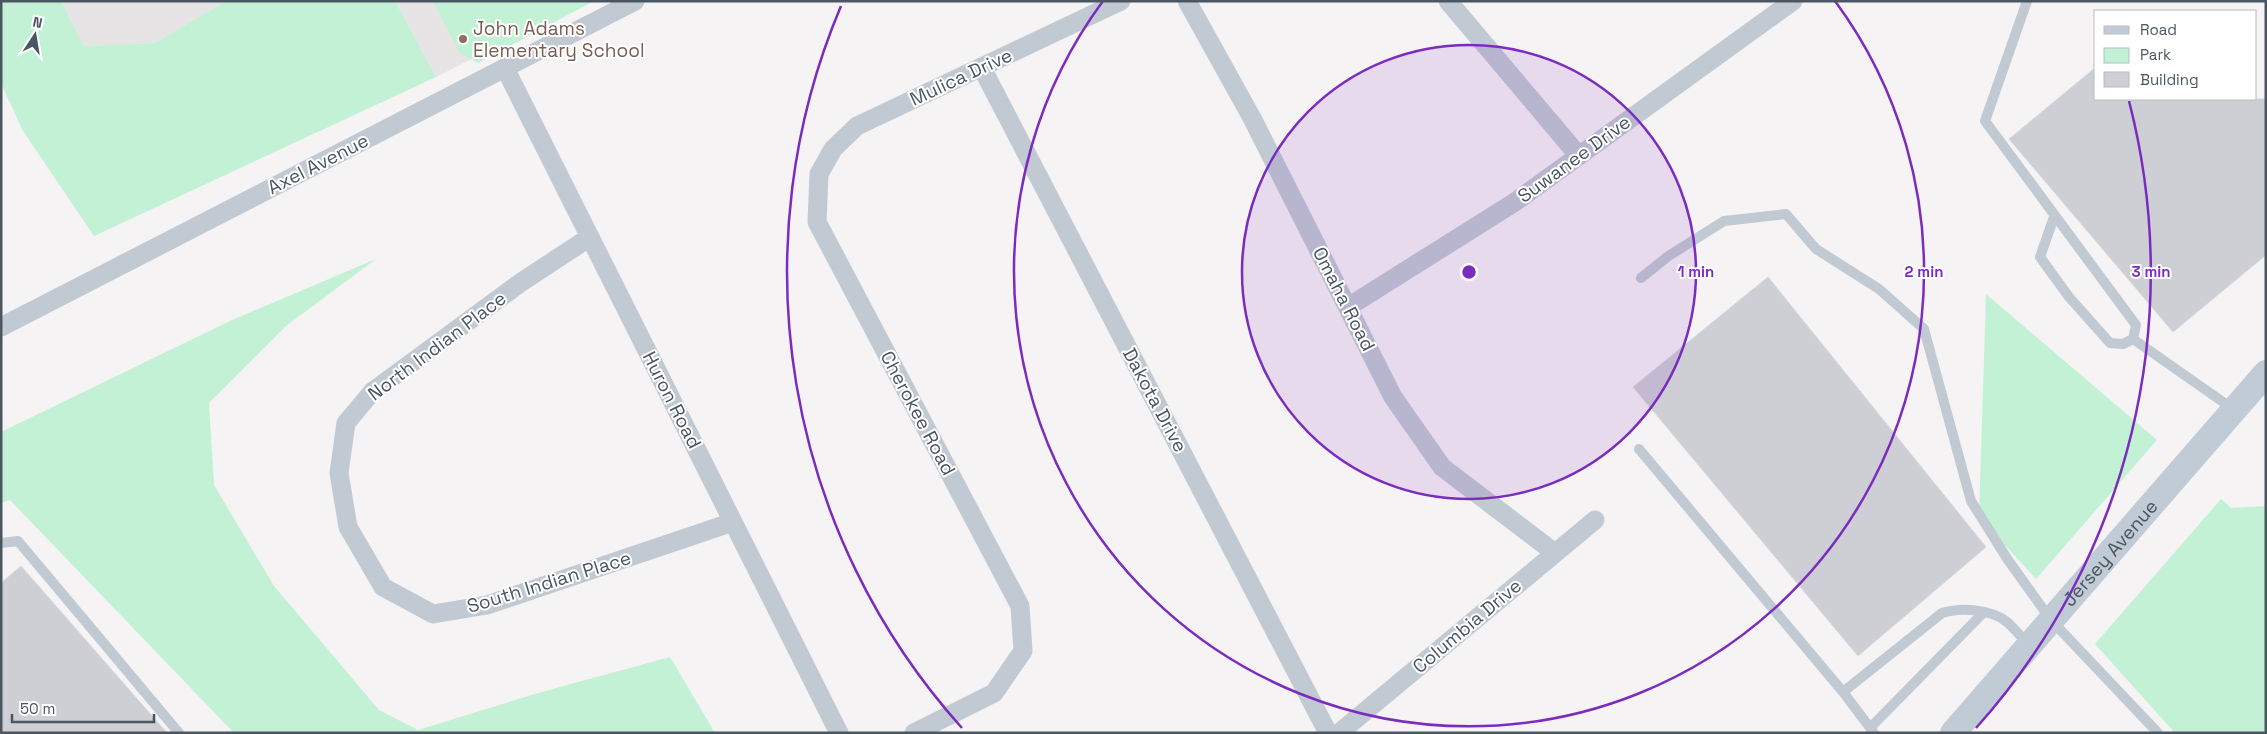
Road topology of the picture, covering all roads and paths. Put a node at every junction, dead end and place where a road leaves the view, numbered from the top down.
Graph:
1 (635, 1) edge
2 (1121, 1) edge
3 (1187, 1) edge
4 (1448, 1) edge
5 (1793, 1) edge
6 (2027, 1) edge
7 (505, 68) junction
8 (982, 68) junction
9 (1579, 156) junction
10 (819, 174) joint
11 (2054, 217) junction
12 (590, 237) junction
13 (1641, 278) dead end
14 (1348, 307) junction
15 (1, 327) edge
16 (2134, 339) junction
17 (2265, 375) edge
18 (2234, 410) junction
19 (1639, 449) dead end
20 (342, 491) joint
21 (1596, 520) dead end
22 (733, 522) junction
23 (1, 543) edge
24 (1555, 553) junction
25 (1983, 613) junction
26 (2051, 620) junction
27 (2029, 645) junction
28 (1843, 692) junction
29 (1872, 730) edge
30 (179, 733) edge
31 (839, 733) edge
32 (914, 733) edge
33 (1328, 733) edge
34 (1339, 733) edge
35 (1953, 733) edge
36 (2158, 733) edge

1 - 7 street, Axel Avenue
2 - 8 street, Mulica Drive
3 - 14 street, Omaha Road
4 - 9 street
5 - 9 street, Suwanee Drive
6 - 11 lane
7 - 12 street, Huron Road
7 - 15 street, Axel Avenue
8 - 10 street, Mulica Drive
8 - 33 street, Dakota Drive
9 - 14 street, Suwanee Drive
10 - 32 street, Cherokee Road
11 - 16 lane
11 - 16 lane
12 - 20 street, North Indian Place
12 - 22 street, Huron Road
13 - 26 lane
14 - 24 street, Omaha Road
16 - 18 lane
17 - 18 main road, Jersey Avenue
18 - 26 main road, Jersey Avenue
19 - 28 lane
20 - 22 street, South Indian Place
21 - 24 street, Columbia Drive
22 - 31 street, Huron Road
23 - 30 lane
24 - 34 street, Columbia Drive
25 - 27 lane
25 - 28 lane
25 - 29 lane
26 - 27 main road, Jersey Avenue
26 - 36 lane
27 - 35 main road, Jersey Avenue
28 - 29 lane

